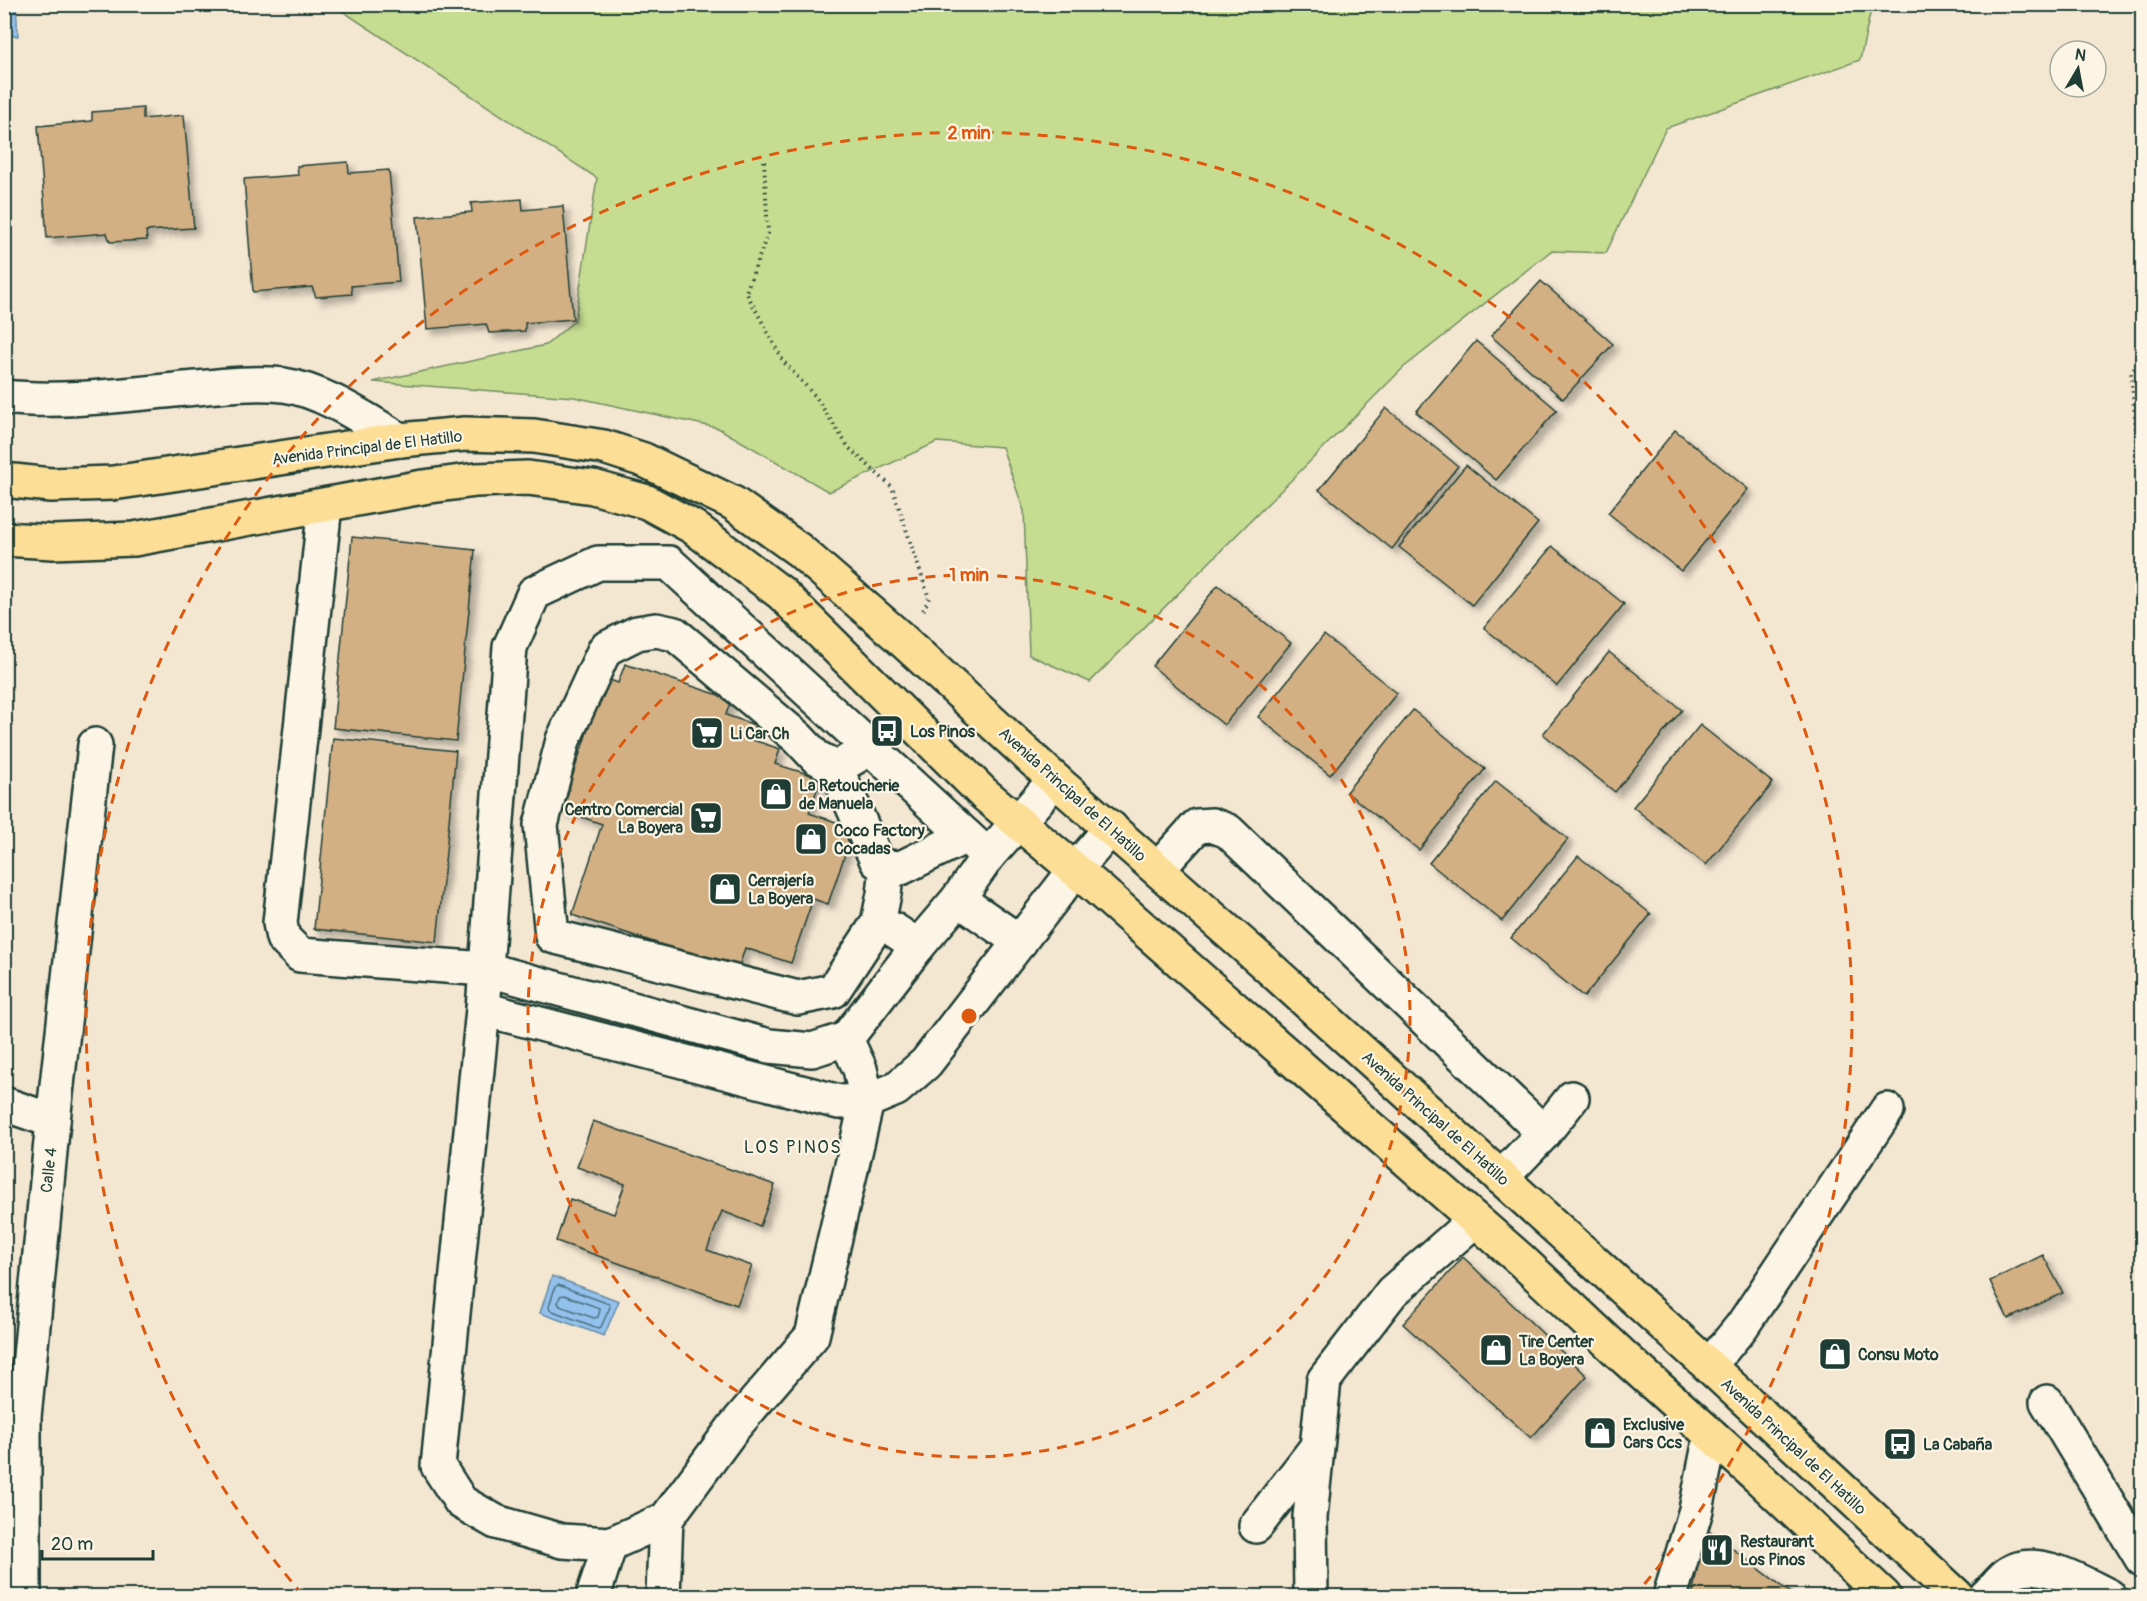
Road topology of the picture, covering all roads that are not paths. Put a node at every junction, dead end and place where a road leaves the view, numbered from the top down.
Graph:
1 (4, 397) edge
2 (400, 440) junction
3 (4, 480) edge
4 (325, 505) junction
5 (4, 540) edge
6 (95, 745) dead end
7 (871, 748) junction
8 (836, 768) junction
9 (1054, 780) junction
10 (496, 819) junction
11 (1017, 821) junction
12 (541, 825) junction
13 (1111, 828) junction
14 (977, 846) junction
15 (886, 867) junction
16 (1075, 870) junction
17 (1158, 870) junction
18 (958, 899) junction
19 (878, 923) junction
20 (1020, 942) junction
21 (918, 946) junction
22 (485, 969) junction
23 (483, 1010) junction
24 (846, 1039) junction
25 (1572, 1098) dead end
26 (867, 1101) junction
27 (4, 1104) edge
28 (1887, 1110) dead end
29 (53, 1121) junction
30 (1544, 1133) junction
31 (1501, 1178) junction
32 (1475, 1220) junction
33 (1709, 1366) junction
34 (2047, 1402) dead end
35 (14, 1417) edge
36 (1711, 1435) junction
37 (1316, 1448) junction
38 (666, 1519) junction
39 (1256, 1526) dead end
40 (610, 1544) junction
41 (2142, 1559) edge
42 (1875, 1594) edge
43 (24, 1596) edge
44 (593, 1596) edge
45 (663, 1596) edge
46 (1311, 1596) edge
47 (1670, 1596) edge
48 (1957, 1596) edge
49 (1986, 1596) edge
50 (2109, 1596) edge

1 - 2 street
2 - 3 main road, Avenida Principal de El Hatillo
2 - 9 main road, Avenida Principal de El Hatillo
4 - 5 main road
4 - 11 main road
4 - 22 street
6 - 29 street, Calle 4
7 - 8 street
7 - 10 street
7 - 14 street
8 - 12 street
8 - 15 street
9 - 11 street
9 - 13 main road, Avenida Principal de El Hatillo
10 - 12 street
10 - 22 street
11 - 14 street
11 - 16 main road
12 - 19 street
13 - 16 street
13 - 17 main road, Avenida Principal de El Hatillo
14 - 15 street
14 - 18 street
15 - 19 street
16 - 20 street
16 - 32 main road
17 - 30 street
17 - 31 main road, Avenida Principal de El Hatillo
18 - 20 street
18 - 21 street
19 - 21 street
20 - 26 street
21 - 24 street
22 - 23 street
22 - 24 street
23 - 26 street
23 - 40 street
24 - 26 street
25 - 30 street
26 - 38 street
27 - 29 street
28 - 33 street
29 - 35 street, Calle 4
30 - 31 street
31 - 33 main road, Avenida Principal de El Hatillo
32 - 36 main road
32 - 37 street
33 - 48 main road, Avenida Principal de El Hatillo
34 - 41 street
35 - 43 street, Calle 4
36 - 42 main road
36 - 47 street
37 - 39 street
37 - 46 street
38 - 40 street
38 - 45 street
40 - 44 street
49 - 50 street

